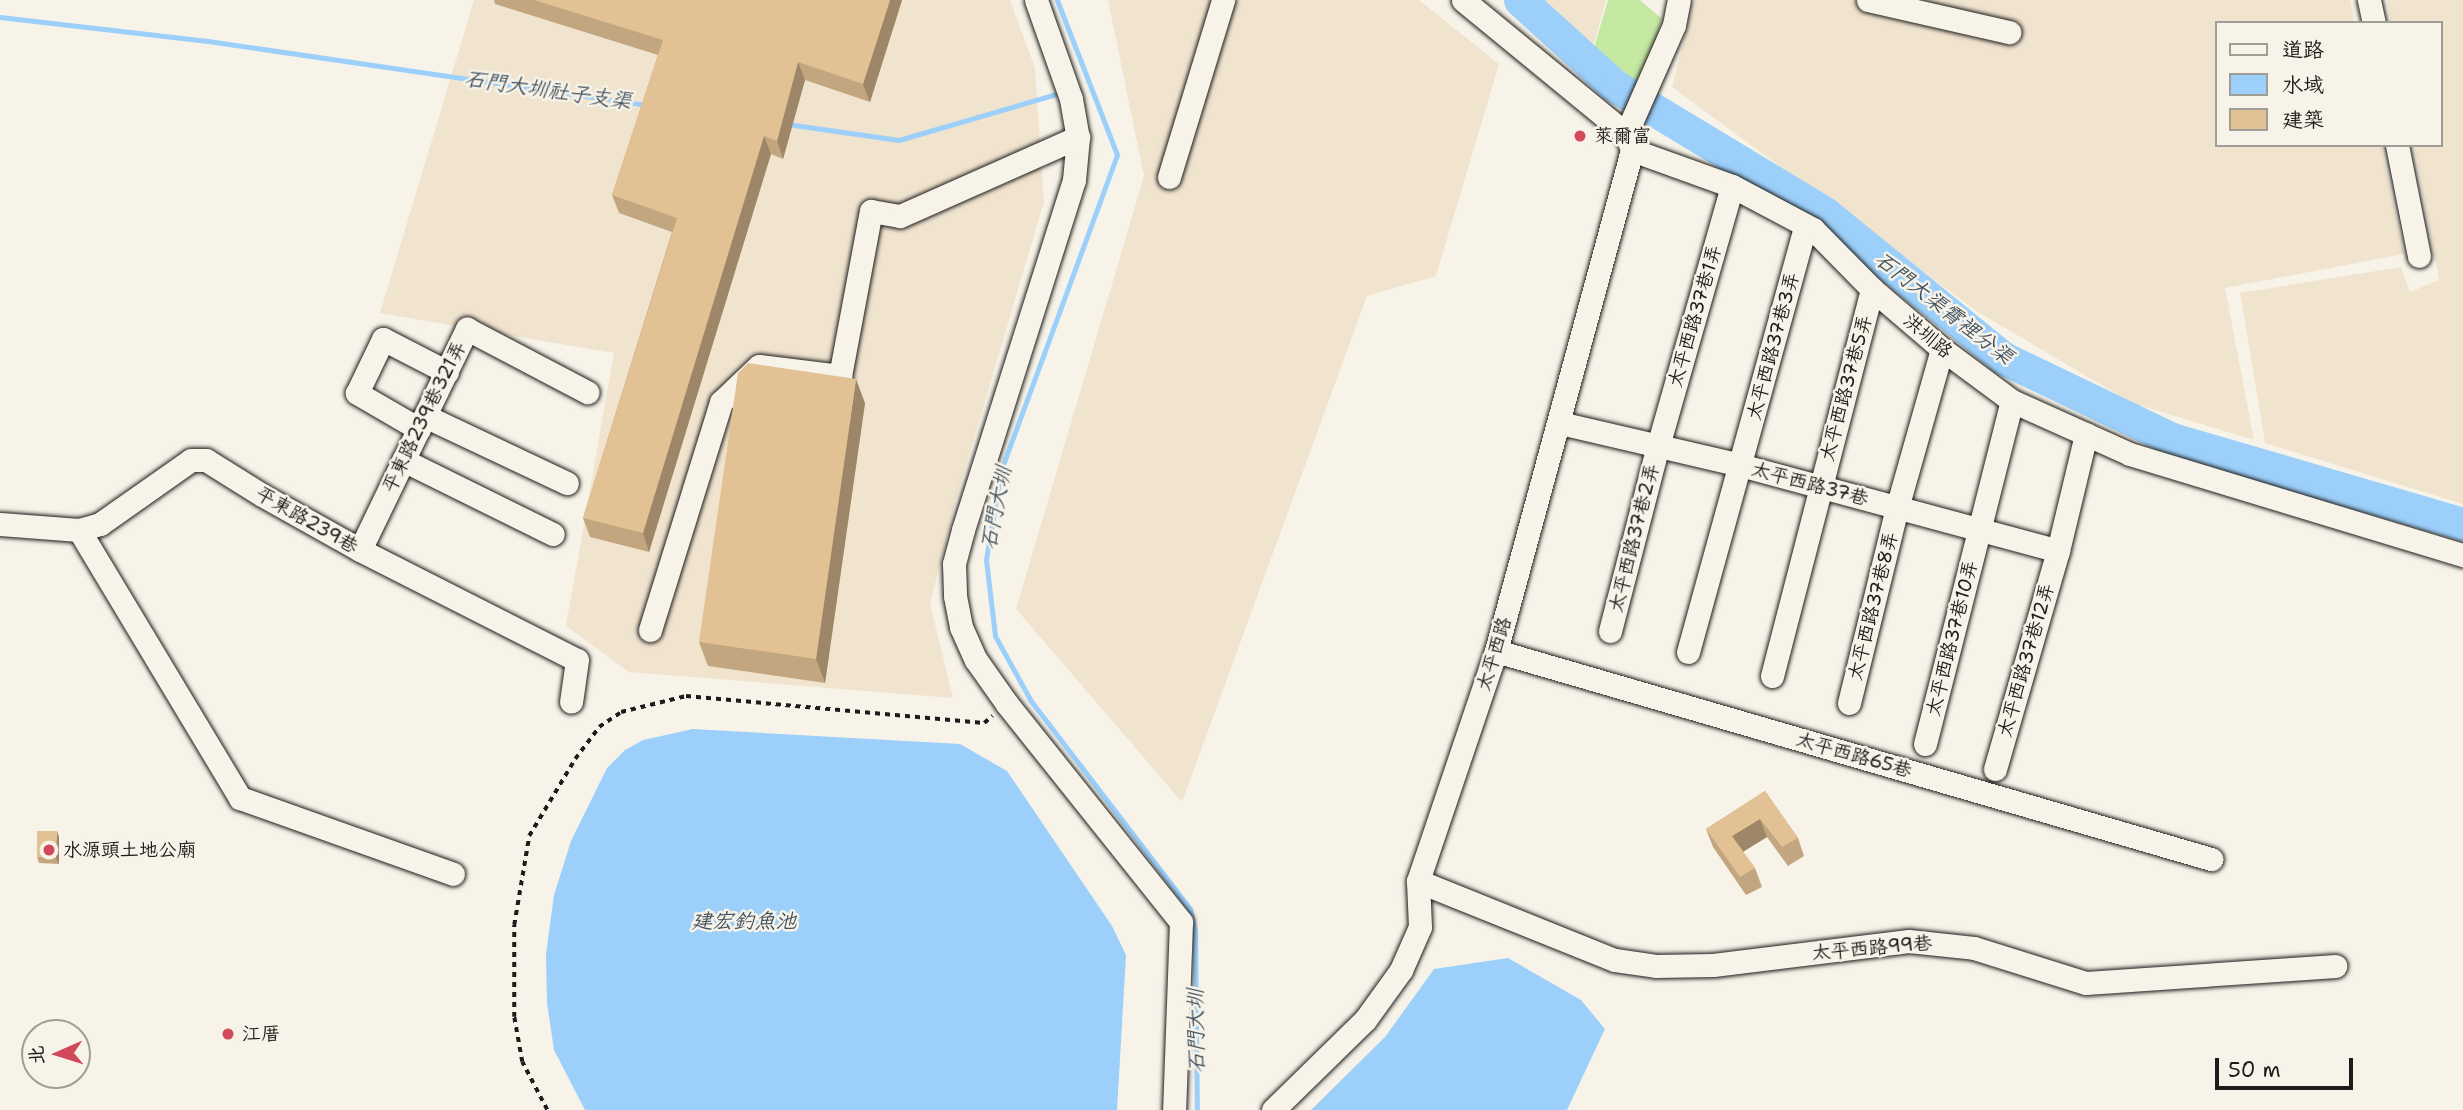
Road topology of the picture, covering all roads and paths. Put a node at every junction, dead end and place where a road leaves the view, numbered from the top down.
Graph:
1 (1036, 0) edge
2 (1223, 0) edge
3 (1463, 0) edge
4 (1679, 0) edge
5 (1868, 0) edge
6 (2370, 0) edge
7 (2374, 21) edge
8 (2009, 32) dead end
9 (1631, 132) junction
10 (1078, 137) junction
11 (2397, 147) edge
12 (1169, 177) dead end
13 (1732, 186) junction
14 (1805, 226) junction
15 (2419, 256) dead end
16 (1872, 289) junction
17 (1941, 349) junction
18 (447, 372) junction
19 (587, 392) dead end
20 (2012, 401) junction
21 (422, 423) junction
22 (1560, 423) junction
23 (2086, 434) junction
24 (1658, 446) junction
25 (403, 460) junction
26 (1740, 465) junction
27 (567, 482) dead end
28 (1820, 487) junction
29 (1897, 508) junction
30 (0, 524) edge
31 (79, 530) junction
32 (1979, 532) junction
33 (553, 534) dead end
34 (360, 550) junction
35 (2058, 551) junction
36 (2463, 555) edge
37 (650, 631) dead end
38 (1611, 631) dead end
39 (1496, 651) junction
40 (1688, 652) dead end
41 (1772, 676) dead end
42 (571, 702) dead end
43 (1007, 704) junction
44 (1849, 704) dead end
45 (1925, 744) dead end
46 (1995, 769) dead end
47 (2211, 859) dead end
48 (453, 874) dead end
49 (1418, 881) junction
50 (2335, 965) dead end
51 (547, 1110) edge
52 (1174, 1110) edge
53 (1273, 1110) edge

1 - 10 street
2 - 12 street
3 - 9 street, 洪圳路
4 - 9 street, 太平西路
5 - 8 street
6 - 7 street
9 - 13 street, 洪圳路
9 - 22 street, 太平西路
10 - 37 street
10 - 43 street
11 - 15 street
13 - 14 street, 洪圳路
13 - 24 street, 太平西路37巷1弄
14 - 16 street, 洪圳路
14 - 26 street, 太平西路37巷3弄
16 - 17 street, 洪圳路
16 - 28 street, 太平西路37巷5弄
17 - 20 street, 洪圳路
17 - 29 street, 太平西路37巷8弄
18 - 19 street, 平東路239巷321弄
18 - 21 street, 平東路239巷321弄
18 - 21 street
20 - 23 street, 洪圳路
20 - 32 street, 太平西路37巷10弄
21 - 25 street, 平東路239巷321弄
21 - 27 street
22 - 24 street, 太平西路37巷
22 - 39 street, 太平西路
23 - 35 street, 太平西路37巷12弄
23 - 36 street, 洪圳路
24 - 26 street, 太平西路37巷
24 - 38 street, 太平西路37巷2弄
25 - 33 street
25 - 34 street, 平東路239巷321弄
26 - 28 street, 太平西路37巷
26 - 40 street, 太平西路37巷3弄
28 - 29 street, 太平西路37巷
28 - 41 street, 太平西路37巷5弄
29 - 32 street, 太平西路37巷
29 - 44 street, 太平西路37巷8弄
30 - 31 street, 平東路239巷
31 - 34 street, 平東路239巷
31 - 48 street
32 - 35 street, 太平西路37巷
32 - 45 street, 太平西路37巷10弄
34 - 42 street, 平東路239巷
35 - 46 street, 太平西路37巷12弄
39 - 47 street, 太平西路65巷
39 - 49 street, 太平西路
43 - 51 path
43 - 52 street
49 - 50 street, 太平西路99巷
49 - 53 street, 太平西路

